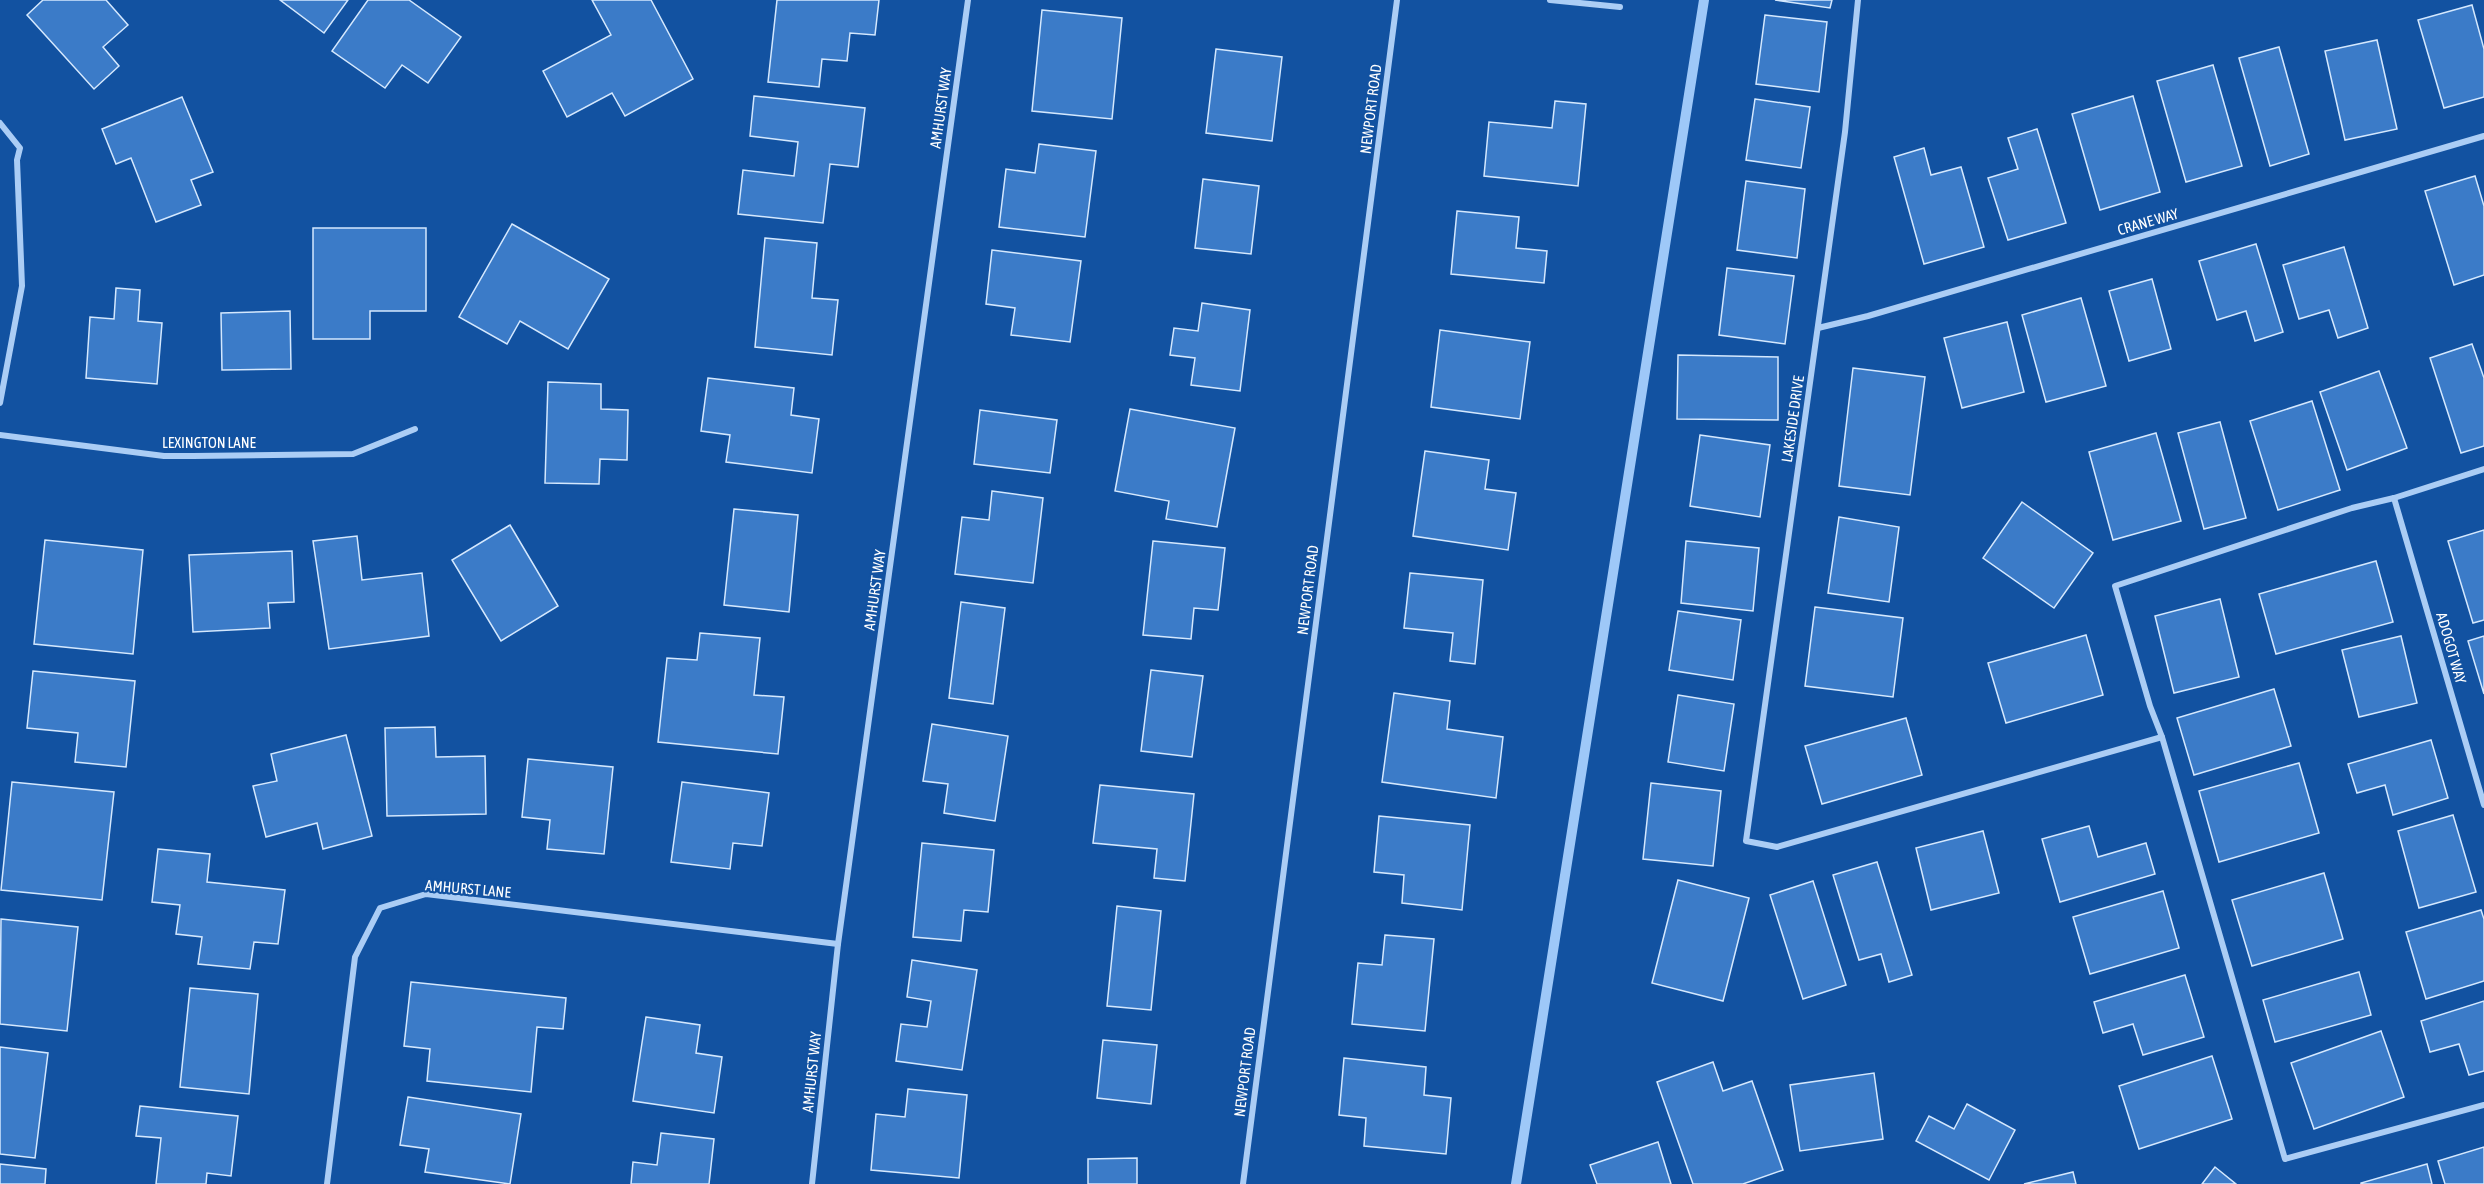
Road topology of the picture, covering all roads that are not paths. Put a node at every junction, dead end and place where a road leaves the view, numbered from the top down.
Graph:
1 (968, 0) edge
2 (1398, 0) edge
3 (1550, 0) edge
4 (1858, 0) edge
5 (1620, 7) dead end
6 (0, 123) edge
7 (2484, 136) edge
8 (1818, 328) junction
9 (0, 403) edge
10 (415, 429) dead end
11 (0, 435) edge
12 (2484, 469) edge
13 (2394, 498) junction
14 (2162, 737) junction
15 (2484, 805) edge
16 (838, 944) junction
17 (2484, 1105) edge
18 (327, 1184) edge
19 (812, 1184) edge
20 (1243, 1184) edge

1 - 16 street, AMHURST WAY
2 - 20 street, NEWPORT ROAD
3 - 5 street
4 - 8 street, LAKESIDE DRIVE
6 - 9 street
7 - 8 street, CRANE WAY
8 - 14 street, LAKESIDE DRIVE
10 - 11 street, LEXINGTON LANE
12 - 13 street
13 - 14 street
13 - 15 street, ADOGOT WAY
14 - 17 street
16 - 18 street, AMHURST LANE
16 - 19 street, AMHURST WAY

